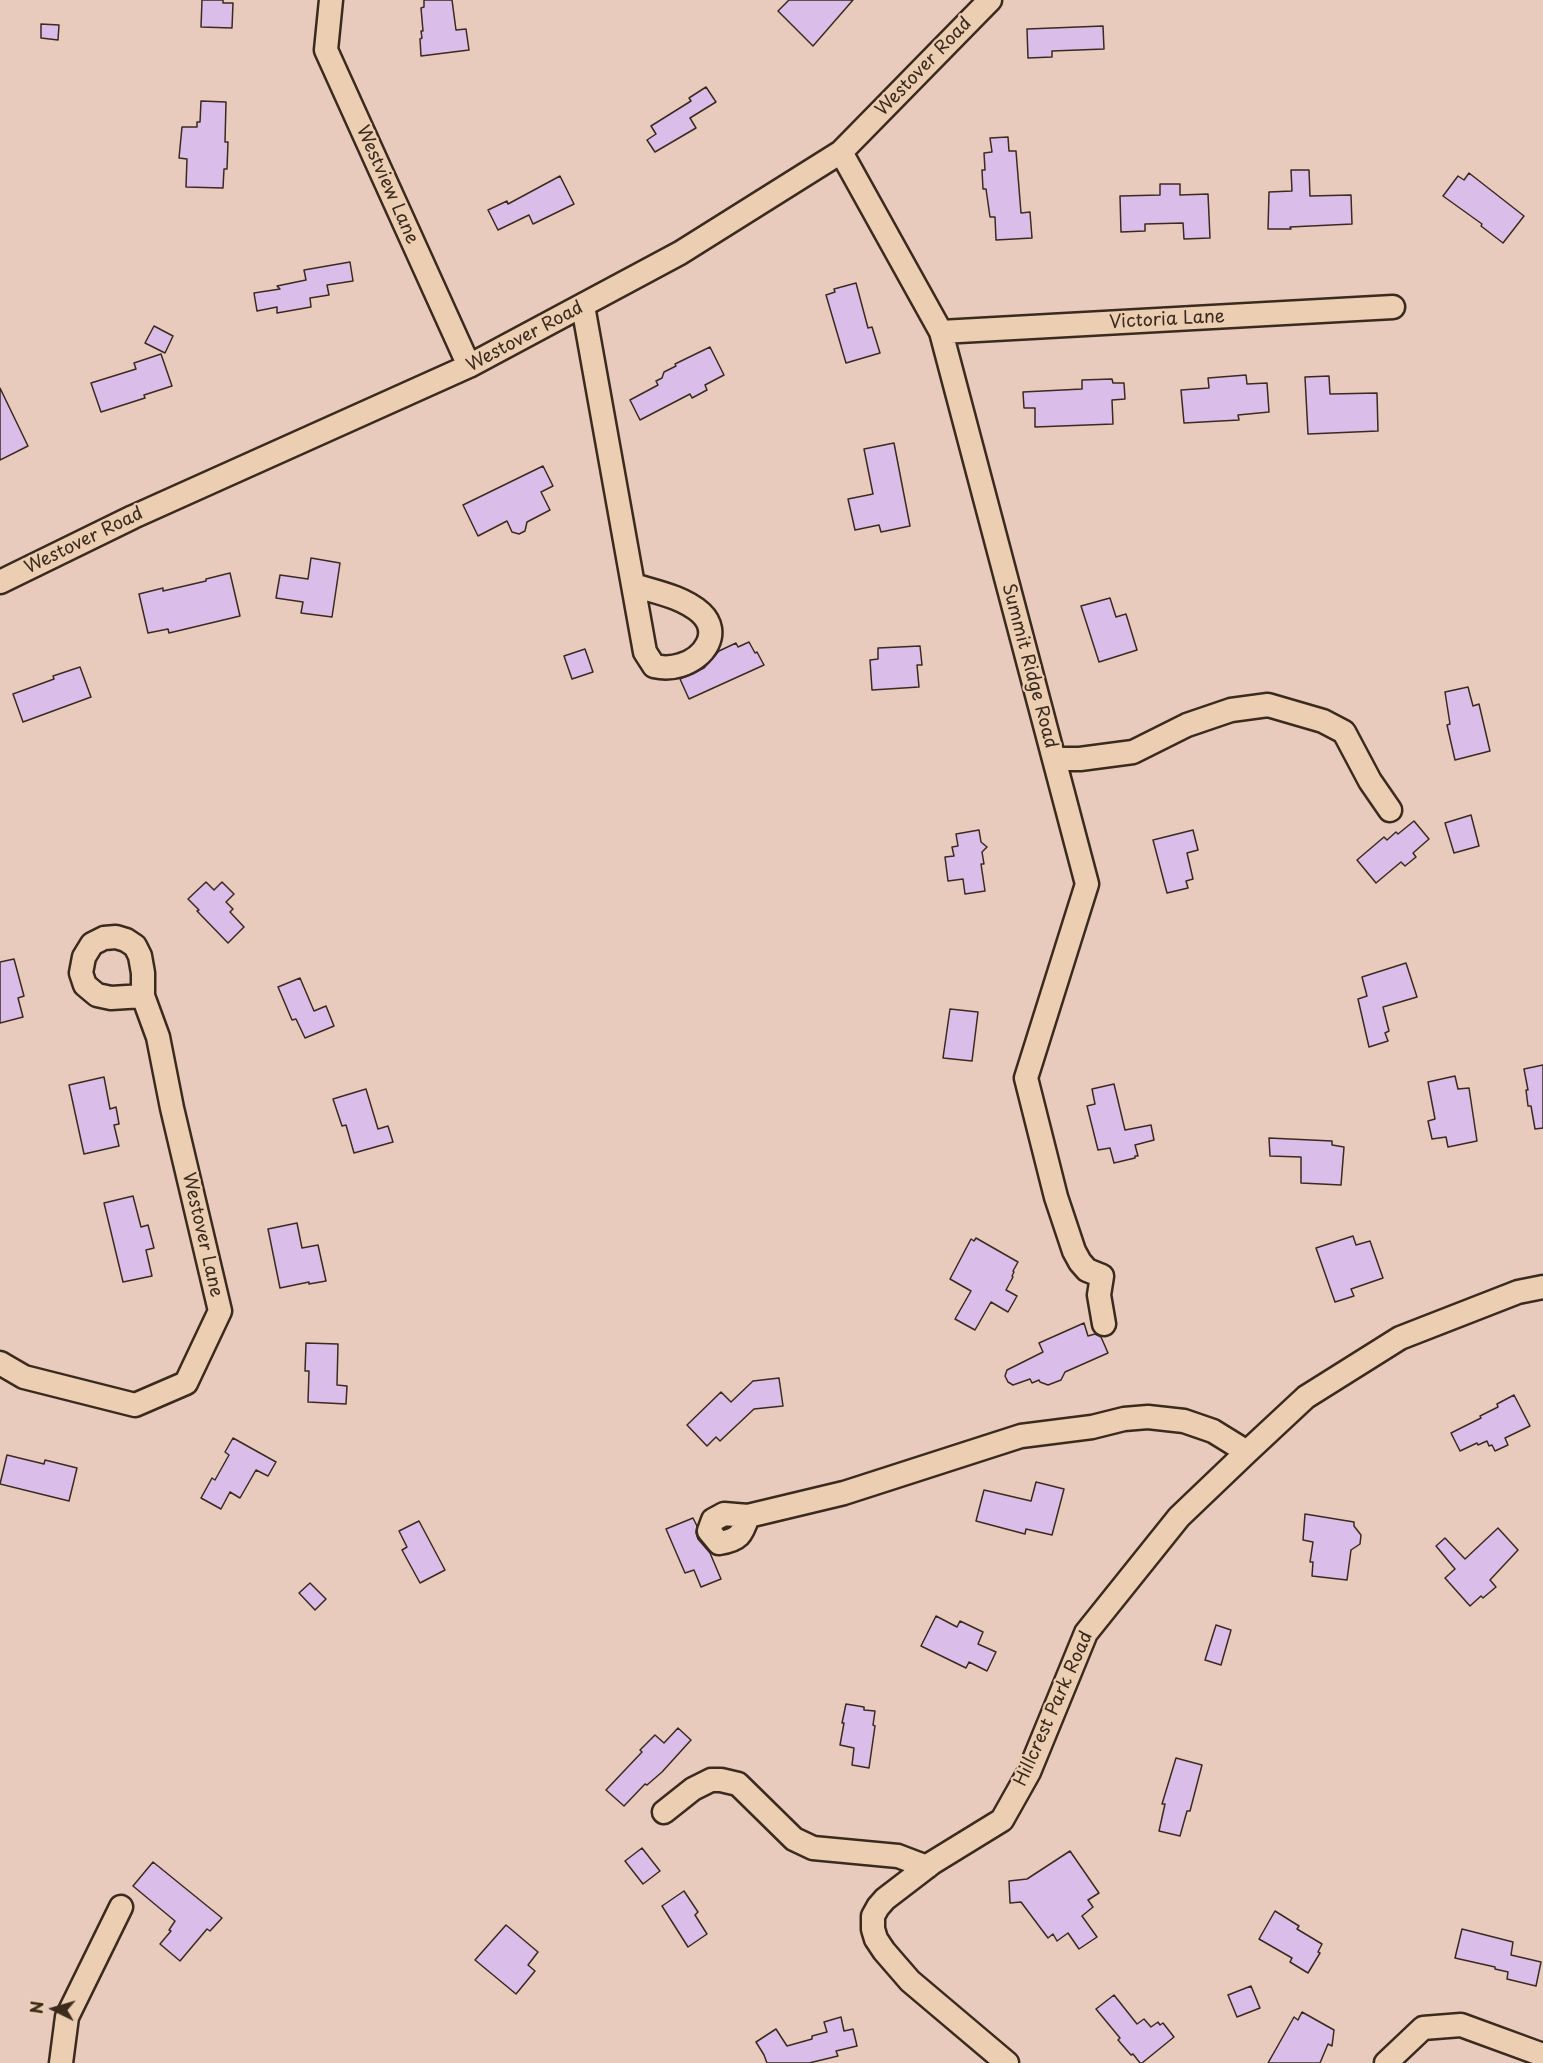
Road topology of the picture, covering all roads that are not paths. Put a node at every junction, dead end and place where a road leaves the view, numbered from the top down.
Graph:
1 (331, 0) edge
2 (990, 0) edge
3 (841, 152) junction
4 (583, 306) junction
5 (1393, 307) dead end
6 (941, 332) junction
7 (469, 366) junction
8 (0, 582) edge
9 (633, 585) dead end
10 (1054, 759) junction
11 (1390, 810) dead end
12 (143, 996) dead end
13 (1543, 1287) edge
14 (1104, 1324) dead end
15 (0, 1363) edge
16 (1247, 1452) junction
17 (748, 1516) dead end
18 (664, 1812) dead end
19 (927, 1867) junction
20 (121, 1907) dead end
21 (1543, 2055) edge
22 (61, 2063) edge
23 (1007, 2063) edge
24 (1386, 2063) edge

1 - 7 street, Westview Lane
2 - 3 street, Westover Road
3 - 4 street, Westover Road
3 - 6 street, Summit Ridge Road
4 - 7 street, Westover Road
4 - 9 street
5 - 6 street, Victoria Lane
6 - 10 street, Summit Ridge Road
7 - 8 street, Westover Road
10 - 11 street
10 - 14 street, Summit Ridge Road
12 - 15 street, Westover Lane
13 - 16 street, Hillcrest Park Road
16 - 17 street
16 - 19 street, Hillcrest Park Road
18 - 19 street
19 - 23 street, Hillcrest Park Road
20 - 22 street
21 - 24 street

